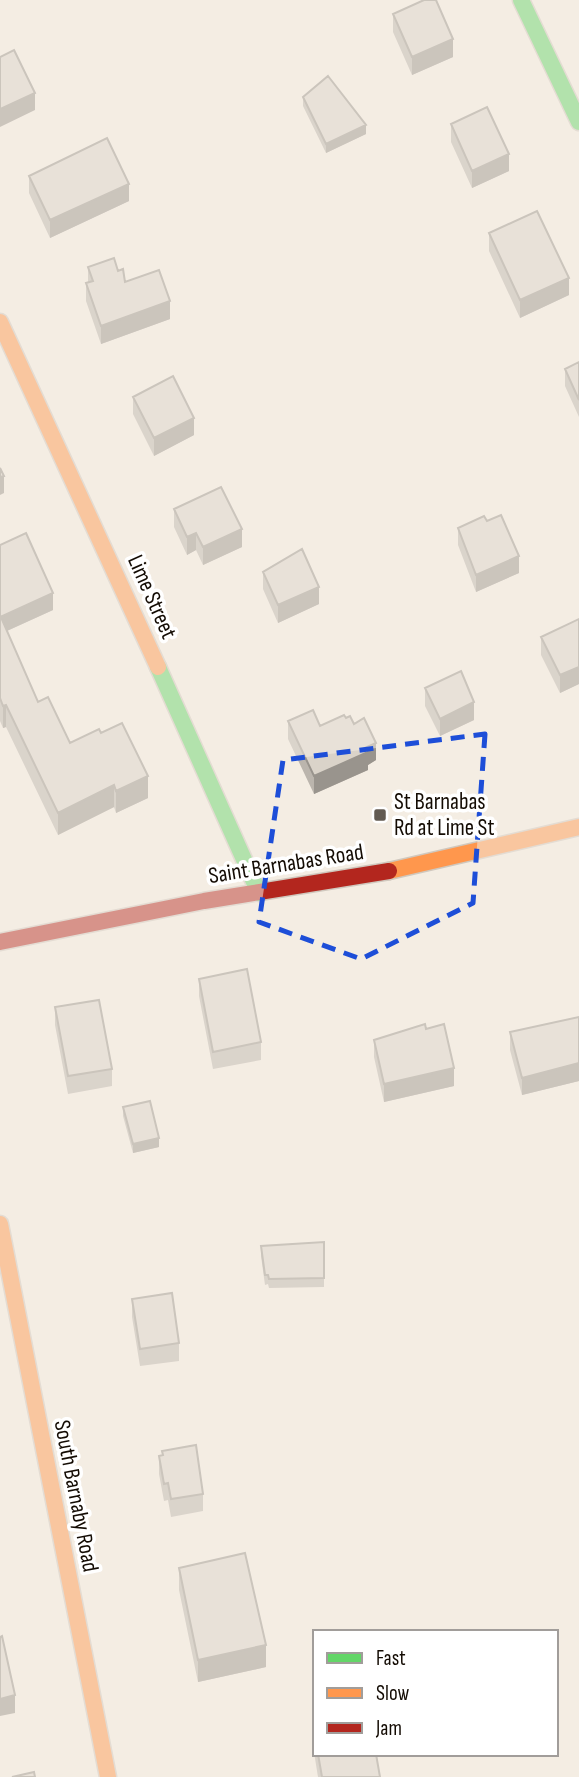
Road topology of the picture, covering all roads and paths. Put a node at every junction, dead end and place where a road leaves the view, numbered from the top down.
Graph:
1 (521, 0) edge
2 (579, 122) edge
3 (0, 321) edge
4 (579, 827) edge
5 (259, 893) junction
6 (0, 942) edge
7 (0, 1224) edge
8 (108, 1777) edge

1 - 2 street
3 - 5 street, Lime Street
4 - 5 street, Saint Barnabas Road
5 - 6 street, Saint Barnabas Road
7 - 8 street, South Barnaby Road

